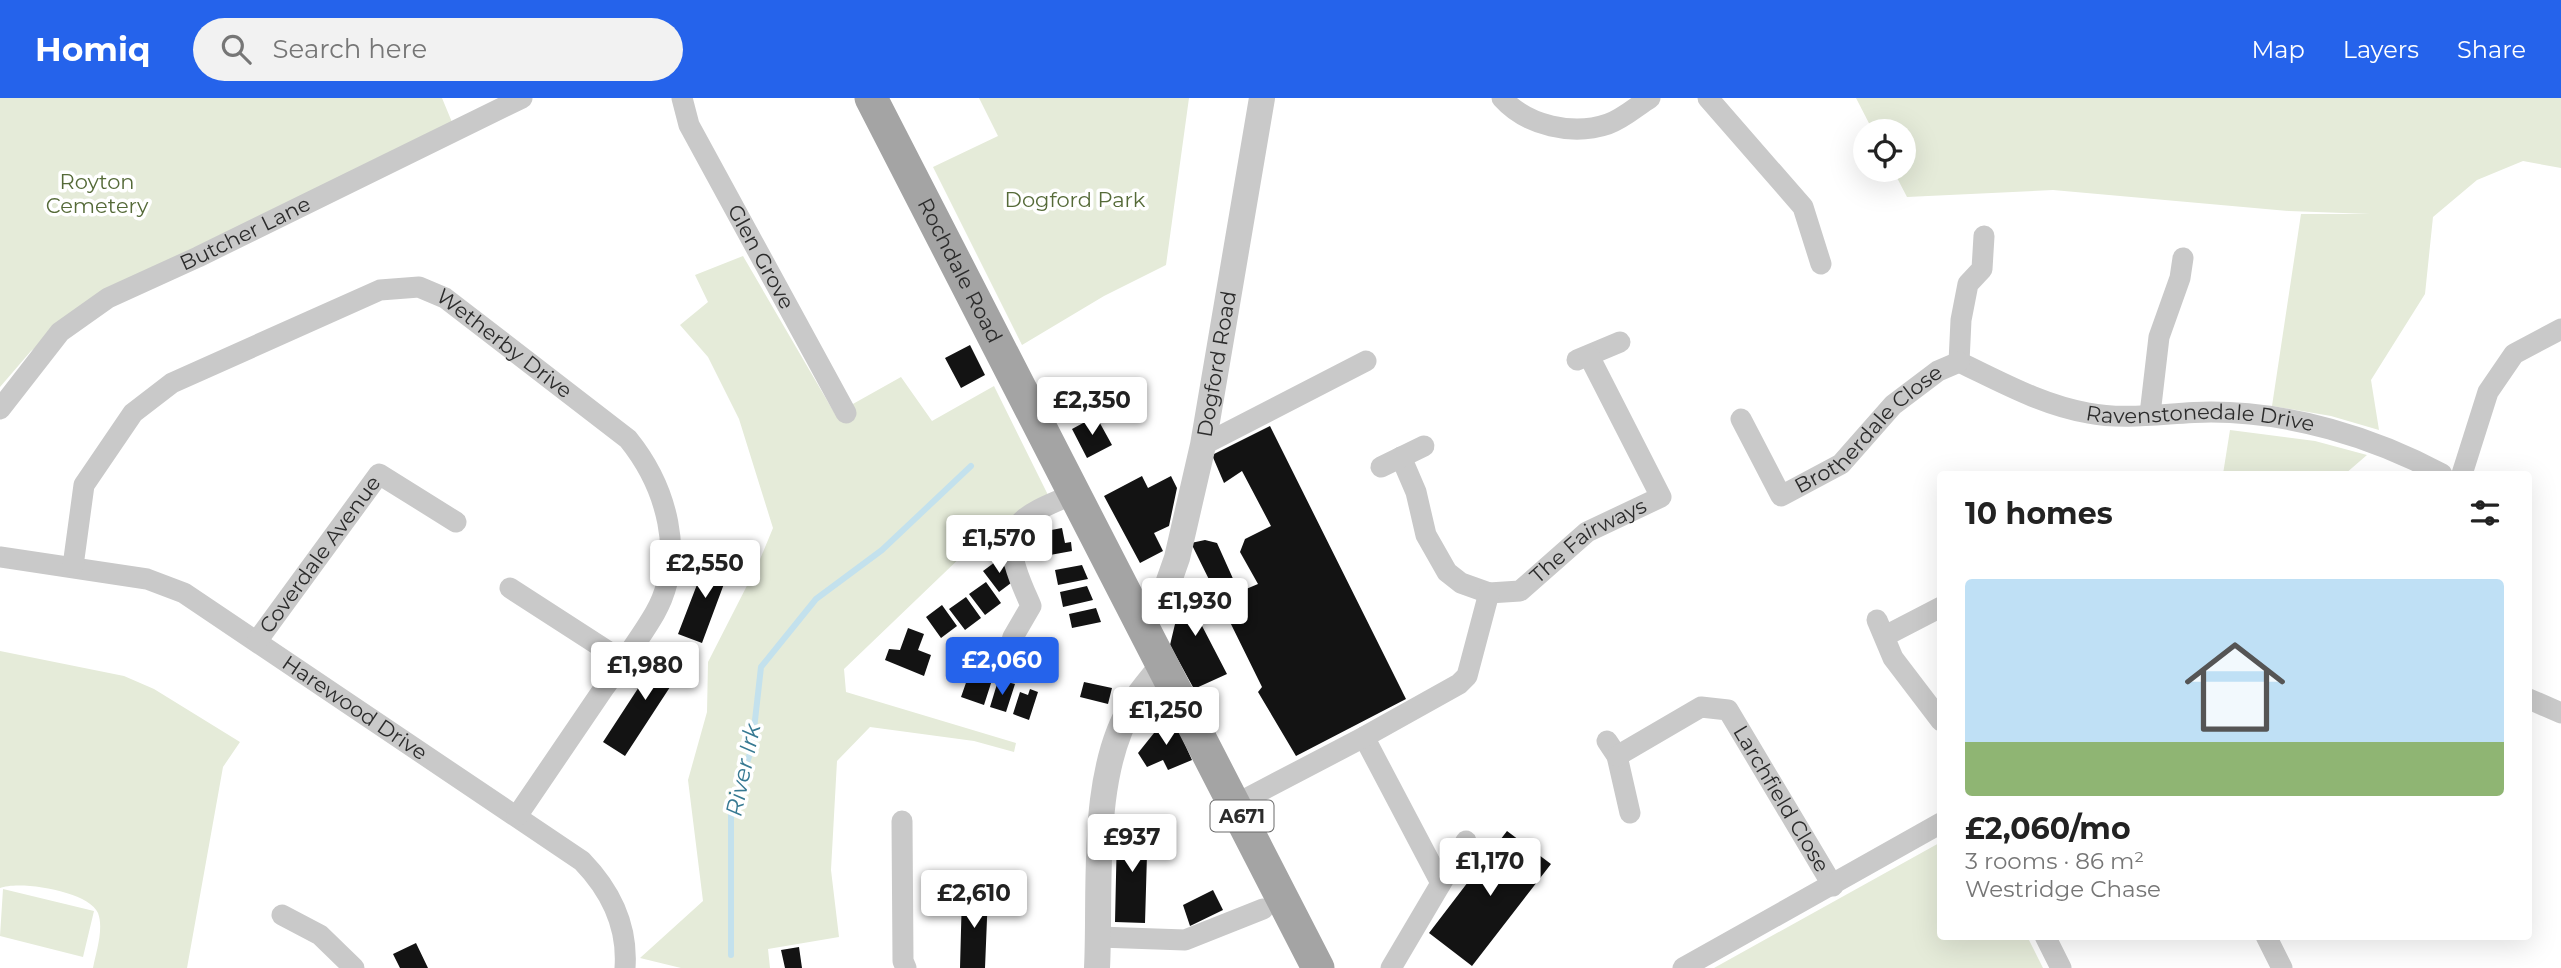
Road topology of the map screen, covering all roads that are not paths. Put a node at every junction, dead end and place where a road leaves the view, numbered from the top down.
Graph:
1 (522, 98) edge
2 (682, 98) edge
3 (871, 98) edge
4 (1262, 98) edge
5 (1502, 98) edge
6 (1650, 98) edge
7 (1708, 98) edge
8 (1984, 236) dead end
9 (2183, 258) dead end
10 (1821, 264) dead end
11 (2561, 329) edge
12 (1620, 342) dead end
13 (1366, 361) dead end
14 (1959, 362) junction
15 (0, 409) edge
16 (846, 413) dead end
17 (2150, 414) junction
18 (1741, 419) dead end
19 (1203, 445) junction
20 (1424, 446) dead end
21 (1401, 457) junction
22 (1381, 467) dead end
23 (2436, 471) edge
24 (2463, 471) edge
25 (1075, 493) junction
26 (456, 522) dead end
27 (0, 557) edge
28 (73, 566) junction
29 (510, 588) dead end
30 (1489, 593) junction
31 (1937, 608) edge
32 (1135, 610) junction
33 (257, 641) junction
34 (975, 658) dead end
35 (623, 661) junction
36 (1162, 666) junction
37 (2532, 700) edge
38 (2558, 704) edge
39 (1937, 716) edge
40 (1364, 737) junction
41 (1236, 804) junction
42 (1630, 813) dead end
43 (517, 816) junction
44 (902, 821) dead end
45 (1937, 825) edge
46 (1466, 841) dead end
47 (1441, 883) junction
48 (1833, 886) junction
49 (1263, 909) dead end
50 (282, 915) dead end
51 (1099, 937) junction
52 (2047, 940) edge
53 (2268, 940) edge
54 (354, 968) edge
55 (625, 968) edge
56 (906, 968) edge
57 (1097, 968) edge
58 (1318, 968) edge
59 (1391, 968) edge
60 (1683, 968) edge
61 (2061, 968) edge
62 (2282, 968) edge

1 - 15 street, Butcher Lane
2 - 16 street, Glen Grove
3 - 25 main road, Rochdale Road / A671
4 - 19 street, Dogford Road
5 - 6 street
7 - 10 street
8 - 14 street
9 - 17 street
11 - 24 street
12 - 30 street, The Fairways
13 - 19 street
14 - 17 street, Ravenstonedale Drive
14 - 18 street, Brotherdale Close
17 - 23 street, Ravenstonedale Drive
19 - 32 street, Dogford Road
20 - 21 street
21 - 22 street
21 - 30 street
25 - 32 main road, Rochdale Road / A671
25 - 34 street
26 - 33 street, Coverdale Avenue
27 - 28 street, Harewood Drive
28 - 33 street, Harewood Drive
28 - 35 street, Wetherby Drive
29 - 35 street
30 - 40 street
31 - 39 street
32 - 36 main road, Rochdale Road / A671
33 - 43 street, Harewood Drive
35 - 43 street, Wetherby Drive
36 - 41 main road, Rochdale Road / A671
36 - 51 street
37 - 38 street
40 - 41 street
40 - 47 street
41 - 58 main road, Rochdale Road / A671
42 - 48 street, Larchfield Close
43 - 55 street, Harewood Drive
44 - 56 street
45 - 48 street
46 - 47 street
47 - 59 street
48 - 60 street
49 - 51 street
50 - 54 street
51 - 57 street
52 - 61 street
53 - 62 street

